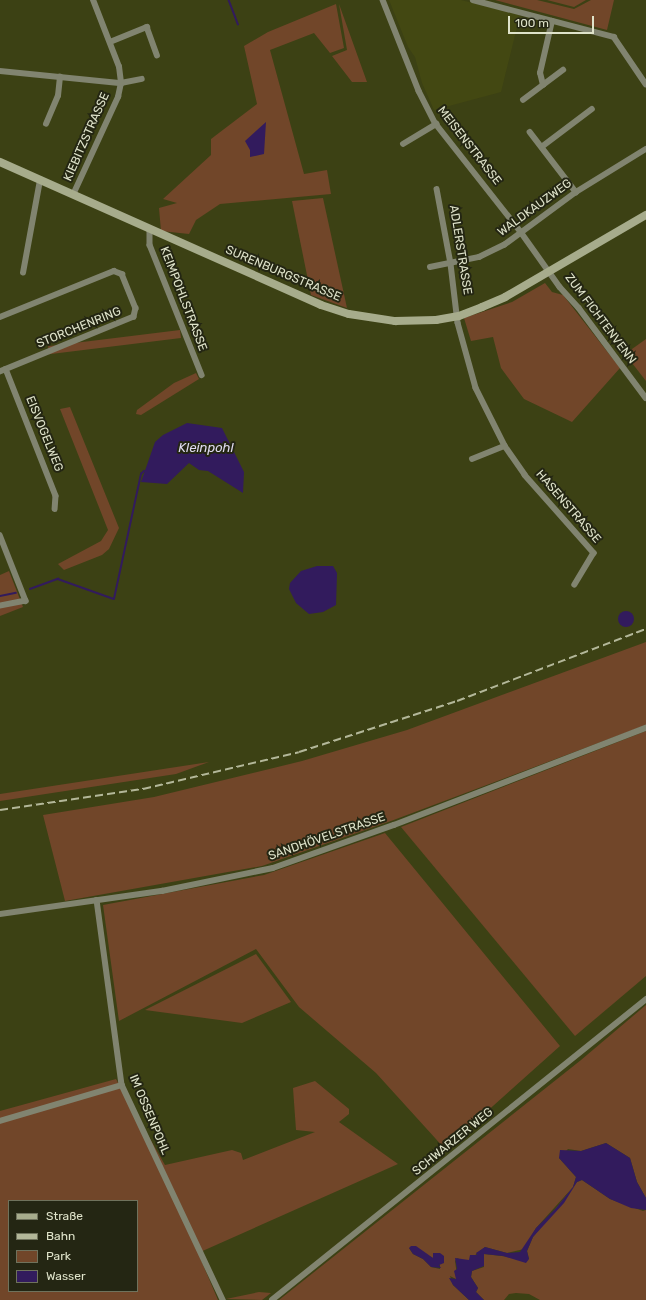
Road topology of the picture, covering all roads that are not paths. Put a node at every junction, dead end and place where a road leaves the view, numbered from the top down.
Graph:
1 (93, 0) edge
2 (383, 0) edge
3 (473, 0) edge
4 (552, 21) junction
5 (110, 42) junction
6 (157, 55) dead end
7 (564, 70) dead end
8 (0, 71) edge
9 (60, 77) junction
10 (142, 79) dead end
11 (121, 83) junction
12 (543, 84) junction
13 (646, 84) edge
14 (524, 100) dead end
15 (592, 109) dead end
16 (46, 124) dead end
17 (436, 124) junction
18 (530, 132) dead end
19 (404, 144) dead end
20 (543, 146) junction
21 (646, 149) edge
22 (0, 162) edge
23 (40, 180) junction
24 (437, 189) dead end
25 (576, 192) junction
26 (73, 194) junction
27 (646, 215) edge
28 (150, 230) junction
29 (521, 232) junction
30 (451, 264) junction
31 (430, 267) dead end
32 (23, 272) dead end
33 (550, 272) junction
34 (459, 316) junction
35 (0, 317) edge
36 (3, 370) edge
37 (202, 375) dead end
38 (646, 398) edge
39 (505, 446) junction
40 (472, 459) dead end
41 (55, 509) dead end
42 (0, 534) edge
43 (575, 585) dead end
44 (0, 606) edge
45 (646, 728) edge
46 (97, 900) junction
47 (0, 914) edge
48 (646, 999) edge
49 (122, 1085) junction
50 (0, 1121) edge
51 (223, 1300) edge
52 (272, 1300) edge

1 - 5 street, KIEBITZSTRASSE
2 - 17 street, MEISENSTRASSE
3 - 4 street
4 - 12 street
4 - 13 street
5 - 6 street
5 - 11 street, KIEBITZSTRASSE
7 - 12 street
8 - 9 street
9 - 11 street
9 - 16 street
10 - 11 street
11 - 26 street, KIEBITZSTRASSE
12 - 14 street
15 - 20 street
17 - 19 street
17 - 29 street, MEISENSTRASSE
18 - 20 street
20 - 25 street
21 - 25 street, WALDKAUZWEG
22 - 23 street, SURENBURGSTRASSE
23 - 26 street, SURENBURGSTRASSE
23 - 32 street
24 - 30 street, ADLERSTRASSE
25 - 29 street, WALDKAUZWEG
26 - 28 street, SURENBURGSTRASSE
27 - 33 street, SURENBURGSTRASSE
28 - 34 street, SURENBURGSTRASSE
28 - 37 street, KEIMPOHLSTRASSE
29 - 30 street, WALDKAUZWEG
29 - 33 street, MEISENSTRASSE
30 - 31 street, WALDKAUZWEG
30 - 34 street, ADLERSTRASSE
33 - 34 street, SURENBURGSTRASSE
33 - 38 street, ZUM FICHTENVENN
34 - 39 street, HASENSTRASSE
35 - 36 street, STORCHENRING
36 - 41 street, EISVOGELWEG
39 - 40 street
39 - 43 street, HASENSTRASSE
42 - 44 street
45 - 46 street, SANDHÖVELSTRASSE
46 - 47 street, SANDHÖVELSTRASSE
46 - 49 street, IM OSSENPOHL
48 - 52 street, SCHWARZER WEG
49 - 50 street
49 - 51 street, IM OSSENPOHL

